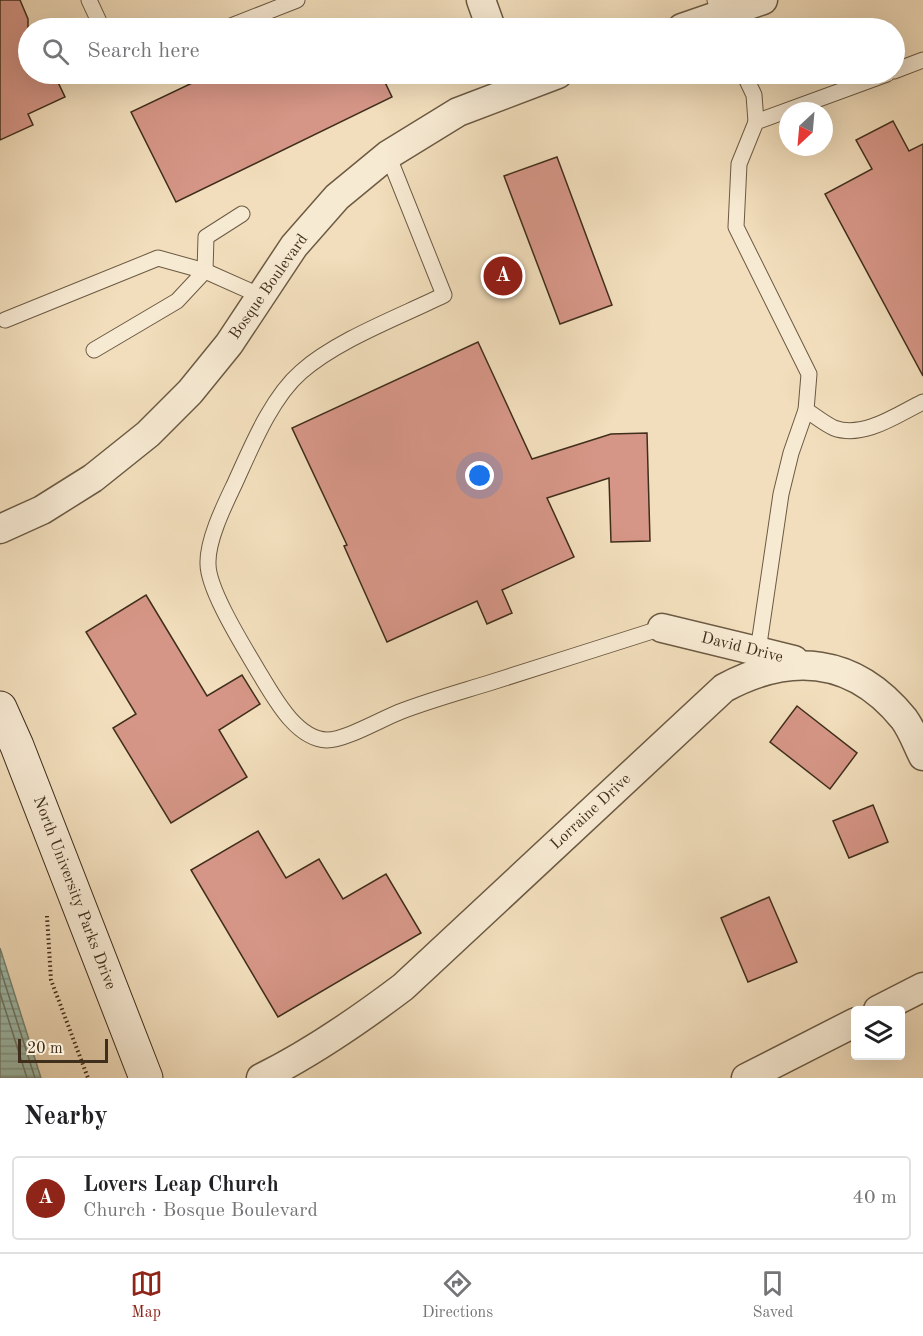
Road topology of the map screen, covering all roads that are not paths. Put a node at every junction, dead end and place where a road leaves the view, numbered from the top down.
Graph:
1 (89, 0) edge
2 (297, 0) edge
3 (481, 0) edge
4 (762, 0) edge
5 (720, 14) edge
6 (97, 18) edge
7 (251, 18) edge
8 (487, 18) edge
9 (923, 60) edge
10 (905, 67) edge
11 (507, 84) edge
12 (749, 84) edge
13 (860, 84) edge
14 (756, 122) junction
15 (388, 154) junction
16 (242, 214) dead end
17 (205, 271) junction
18 (261, 296) junction
19 (5, 320) dead end
20 (94, 350) dead end
21 (923, 402) edge
22 (806, 410) junction
23 (0, 529) edge
24 (662, 628) joint
25 (758, 651) junction
26 (822, 667) junction
27 (0, 708) edge
28 (913, 714) edge
29 (923, 756) edge
30 (923, 987) edge
31 (887, 1006) edge
32 (851, 1024) edge
33 (146, 1078) edge
34 (261, 1078) edge
35 (746, 1078) edge

1 - 6 lane
2 - 7 lane
3 - 8 street
4 - 5 street
9 - 10 lane
11 - 15 street, Bosque Boulevard
12 - 14 lane
13 - 14 lane
14 - 22 lane
15 - 18 street, Bosque Boulevard
15 - 24 lane
16 - 17 lane
17 - 18 lane
17 - 19 lane
17 - 20 lane
18 - 23 street, Bosque Boulevard
21 - 22 lane
22 - 25 lane
24 - 25 street, David Drive
25 - 26 street, David Drive
26 - 28 street, Lorraine Drive
26 - 34 street, Lorraine Drive
27 - 33 street, North University Parks Drive
28 - 29 street, Lorraine Drive
30 - 31 street
32 - 35 street

